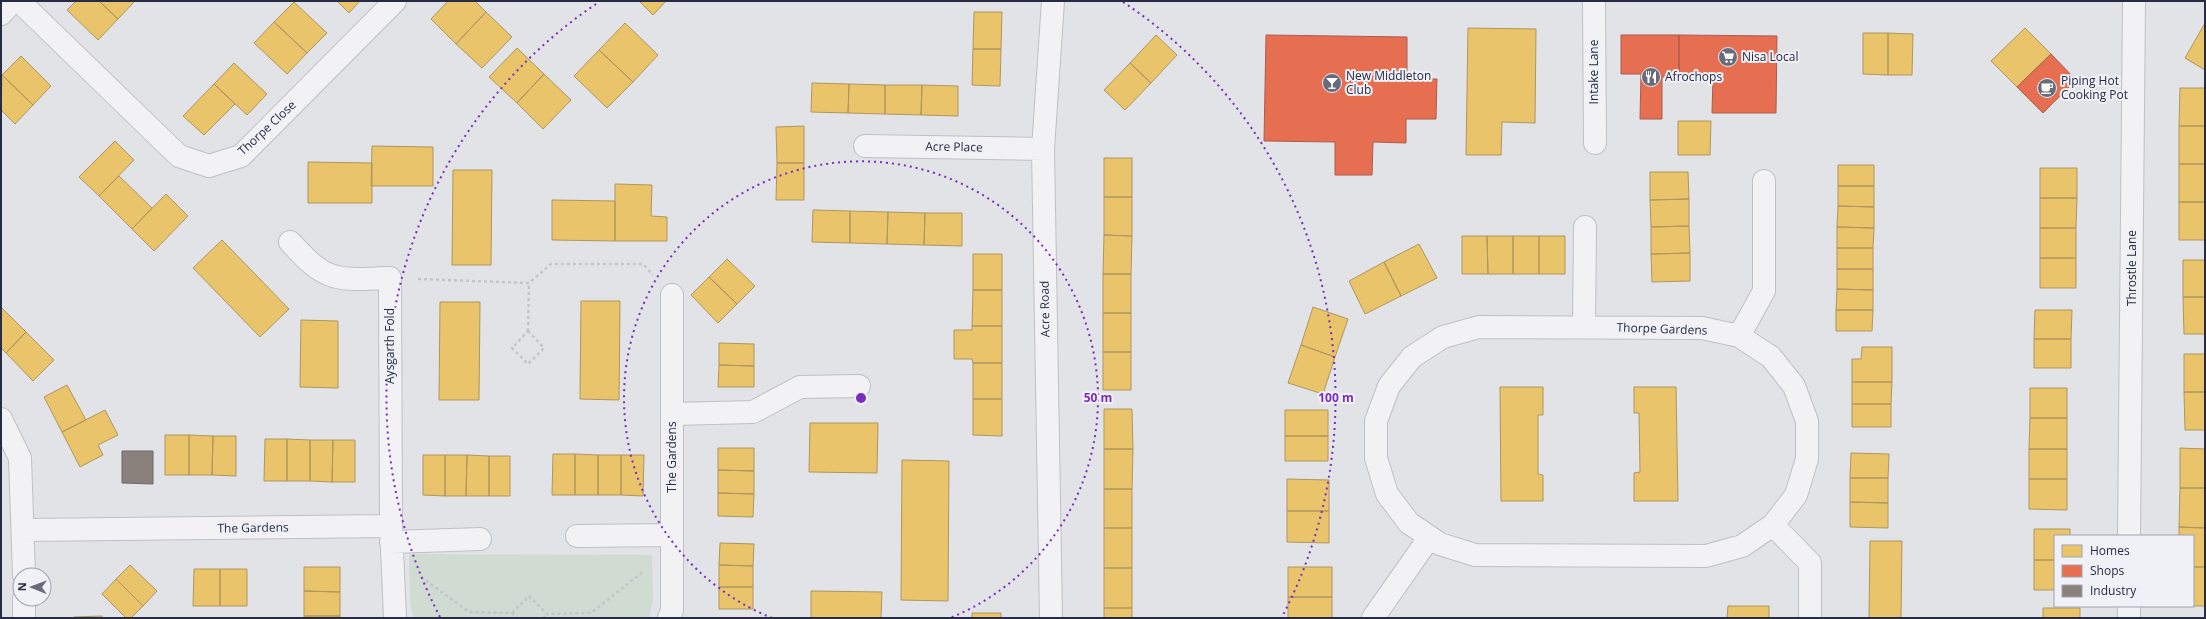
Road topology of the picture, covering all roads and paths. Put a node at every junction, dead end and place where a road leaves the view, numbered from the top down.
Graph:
1 (13, 1) edge
2 (19, 1) edge
3 (395, 1) edge
4 (1053, 1) edge
5 (1594, 1) edge
6 (2134, 1) edge
7 (1, 14) edge
8 (1595, 143) dead end
9 (865, 146) dead end
10 (1043, 149) junction
11 (1764, 181) dead end
12 (1585, 227) dead end
13 (290, 242) dead end
14 (390, 278) junction
15 (529, 283) junction
16 (672, 295) joint
17 (1584, 327) junction
18 (528, 331) junction
19 (1739, 336) junction
20 (859, 386) dead end
21 (672, 414) junction
22 (1, 419) edge
23 (1773, 525) junction
24 (23, 530) junction
25 (2130, 535) edge
26 (577, 536) dead end
27 (1429, 538) junction
28 (480, 539) dead end
29 (391, 541) junction
30 (672, 541) junction
31 (24, 567) edge
32 (24, 607) edge
33 (2129, 607) edge
34 (512, 613) junction
35 (547, 614) junction
36 (24, 618) edge
37 (395, 618) edge
38 (517, 618) edge
39 (543, 618) edge
40 (669, 618) edge
41 (1051, 618) edge
42 (1374, 618) edge
43 (1810, 618) edge
44 (2129, 618) edge

1 - 7 street
2 - 3 street, Thorpe Close
4 - 10 street, Acre Road
5 - 8 street, Intake Lane
6 - 25 street, Throstle Lane
9 - 10 street, Acre Place
10 - 41 street, Acre Road
11 - 19 street
12 - 17 street
13 - 14 street
14 - 15 path
14 - 29 street, Aysgarth Fold
15 - 16 path
15 - 18 path
16 - 21 street, The Gardens
17 - 19 street, Thorpe Gardens
17 - 27 street, Thorpe Gardens
18 - 18 path
19 - 23 street, Thorpe Gardens
20 - 21 street
21 - 30 street, The Gardens
22 - 24 street
23 - 27 street, Thorpe Gardens
23 - 43 street
24 - 29 street, The Gardens
24 - 31 street
26 - 30 street
27 - 42 street
28 - 29 street, The Gardens
29 - 34 path
29 - 37 street
30 - 35 path
30 - 40 street, The Gardens
32 - 36 street
33 - 44 street
34 - 35 path
34 - 38 path
35 - 39 path

